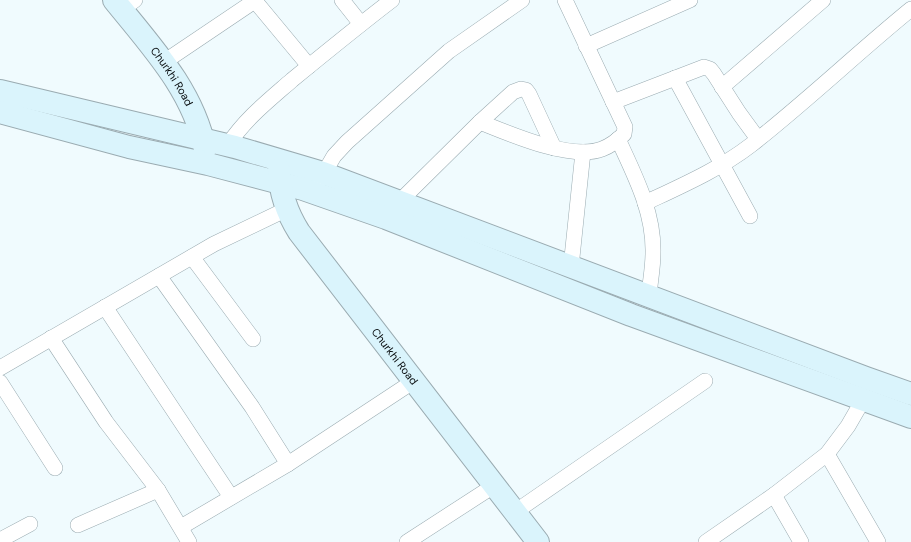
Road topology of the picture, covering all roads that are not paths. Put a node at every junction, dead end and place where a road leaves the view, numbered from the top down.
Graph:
1 (256, 0) edge
2 (342, 0) edge
3 (392, 0) edge
4 (522, 0) edge
5 (565, 0) edge
6 (690, 0) edge
7 (823, 0) edge
8 (124, 3) edge
9 (911, 9) edge
10 (361, 24) junction
11 (586, 46) junction
12 (164, 62) junction
13 (309, 66) junction
14 (675, 78) junction
15 (722, 87) junction
16 (0, 91) edge
17 (613, 102) junction
18 (0, 112) edge
19 (480, 122) junction
20 (203, 138) junction
21 (758, 138) junction
22 (618, 140) junction
23 (228, 145) junction
24 (554, 148) junction
25 (583, 152) junction
26 (278, 159) junction
27 (208, 164) junction
28 (722, 164) junction
29 (323, 173) junction
30 (280, 182) junction
31 (314, 192) junction
32 (399, 202) junction
33 (645, 203) junction
34 (287, 208) junction
35 (750, 216) dead end
36 (192, 257) junction
37 (571, 267) junction
38 (159, 276) junction
39 (649, 296) junction
40 (105, 307) junction
41 (51, 338) junction
42 (253, 339) dead end
43 (0, 368) edge
44 (414, 381) junction
45 (705, 381) dead end
46 (0, 382) edge
47 (911, 394) edge
48 (863, 400) junction
49 (911, 417) edge
50 (827, 454) junction
51 (288, 464) junction
52 (55, 468) dead end
53 (495, 485) junction
54 (158, 490) junction
55 (774, 495) junction
56 (231, 497) junction
57 (515, 512) junction
58 (30, 524) dead end
59 (78, 525) dead end
60 (181, 527) junction
61 (0, 540) edge
62 (188, 542) edge
63 (407, 542) edge
64 (538, 542) edge
65 (706, 542) edge
66 (801, 542) edge
67 (878, 542) edge

1 - 12 street
1 - 13 street
2 - 10 street
3 - 10 street
4 - 29 street
5 - 11 street
6 - 11 street
7 - 15 street
8 - 12 street, Churkhi Road
9 - 21 street
10 - 13 street
11 - 17 street
12 - 20 street, Churkhi Road
13 - 23 street
14 - 15 street
14 - 17 street
14 - 28 street
15 - 21 street
16 - 20 street
17 - 22 street
18 - 27 street
19 - 24 street
19 - 24 street
19 - 32 street
20 - 23 street
20 - 27 street, Churkhi Road
21 - 28 street
22 - 25 street
22 - 33 street
23 - 26 street
24 - 25 street
25 - 37 street
26 - 29 street
26 - 30 street, Churkhi Road
27 - 30 street
28 - 33 street
28 - 35 street
29 - 31 street
29 - 32 street
30 - 31 street
30 - 34 street, Churkhi Road
31 - 48 street
32 - 37 street
33 - 39 street
34 - 36 street
34 - 44 street, Churkhi Road
36 - 38 street
36 - 42 street
37 - 39 street
38 - 40 street
38 - 51 street
39 - 47 street
40 - 41 street
40 - 56 street
41 - 43 street
41 - 54 street
44 - 51 street
44 - 53 street, Churkhi Road
45 - 57 street
46 - 52 street
48 - 49 street
48 - 50 street
50 - 55 street
50 - 67 street
51 - 56 street
53 - 57 street, Churkhi Road
53 - 63 street
54 - 59 street
54 - 60 street
55 - 65 street
55 - 66 street
56 - 60 street
57 - 64 street, Churkhi Road
58 - 61 street
60 - 62 street

